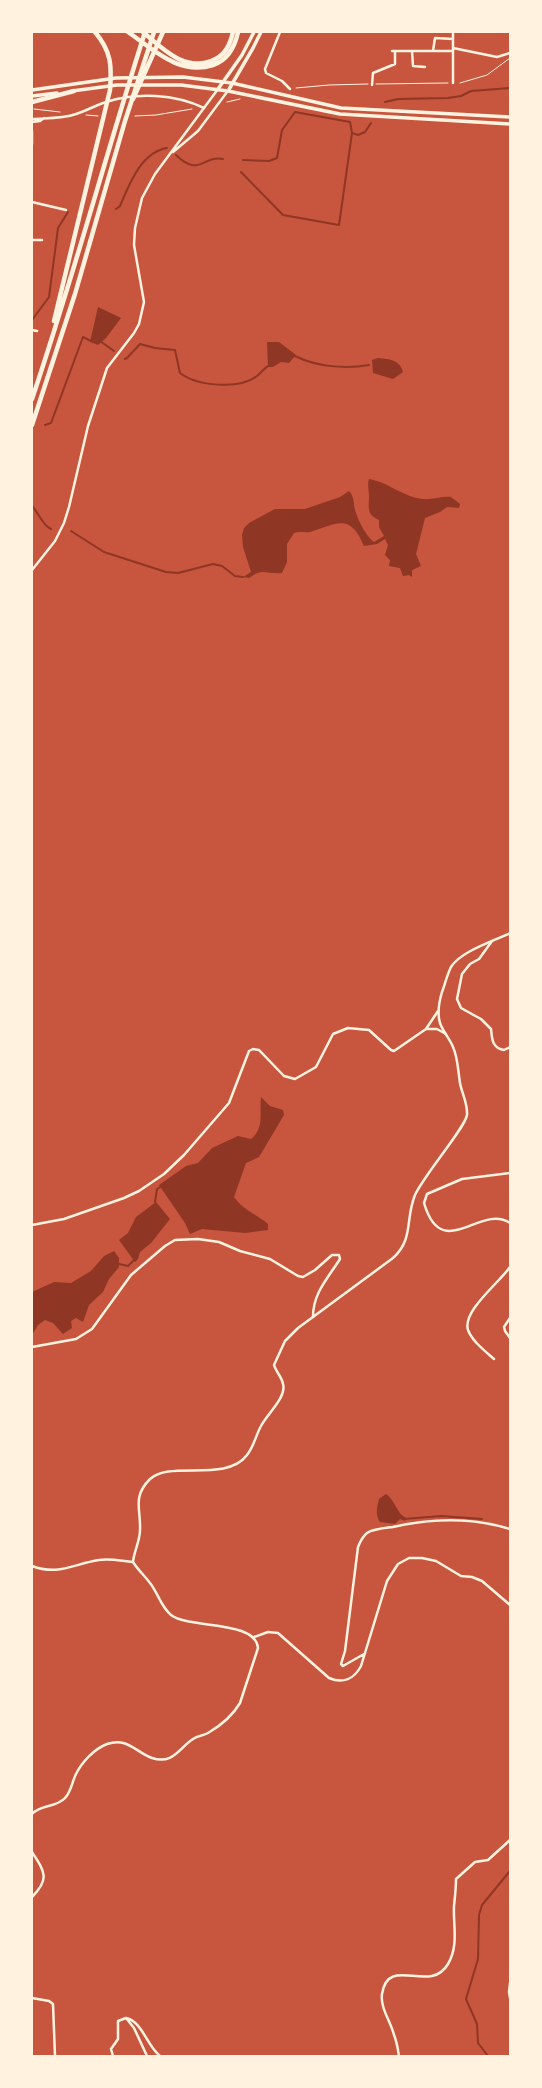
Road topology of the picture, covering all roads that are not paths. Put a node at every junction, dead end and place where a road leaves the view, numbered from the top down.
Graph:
1 (95, 32) edge
2 (128, 32) edge
3 (144, 32) edge
4 (233, 32) edge
5 (239, 32) edge
6 (254, 32) edge
7 (261, 32) edge
8 (281, 32) edge
9 (453, 32) edge
10 (154, 33) edge
11 (161, 34) edge
12 (453, 39) junction
13 (453, 49) junction
14 (412, 51) junction
15 (433, 51) junction
16 (510, 53) edge
17 (425, 67) dead end
18 (223, 82) junction
19 (232, 83) junction
20 (453, 83) road end
21 (372, 85) road end
22 (218, 89) junction
23 (290, 89) road end
24 (32, 90) edge
25 (229, 90) junction
26 (74, 91) junction
27 (32, 96) edge
28 (32, 102) edge
29 (131, 103) junction
30 (204, 108) junction
31 (510, 117) edge
32 (32, 120) edge
33 (510, 124) edge
34 (32, 131) edge
35 (32, 144) edge
36 (168, 156) junction
37 (32, 202) edge
38 (66, 211) dead end
39 (32, 240) edge
40 (42, 240) dead end
41 (32, 330) edge
42 (37, 331) dead end
43 (45, 359) junction
44 (32, 397) edge
45 (32, 425) edge
46 (32, 570) edge
47 (510, 933) edge
48 (492, 941) junction
49 (438, 1011) junction
50 (426, 1029) junction
51 (446, 1034) junction
52 (510, 1047) edge
53 (510, 1173) edge
54 (418, 1189) junction
55 (427, 1194) junction
56 (510, 1223) edge
57 (32, 1225) edge
58 (510, 1267) edge
59 (313, 1317) junction
60 (510, 1318) edge
61 (510, 1338) edge
62 (32, 1347) edge
63 (494, 1359) dead end
64 (510, 1530) edge
65 (133, 1562) junction
66 (32, 1566) edge
67 (510, 1605) edge
68 (254, 1637) junction
69 (364, 1653) junction
70 (32, 1814) edge
71 (510, 1840) edge
72 (32, 1852) edge
73 (32, 1897) edge
74 (510, 1983) edge
75 (32, 1998) edge
76 (510, 1998) edge
77 (126, 2018) junction
78 (55, 2056) edge
79 (113, 2056) edge
80 (147, 2056) edge
81 (160, 2056) edge
82 (399, 2056) edge

1 - 43 highway
2 - 5 highway
3 - 4 highway
3 - 43 highway
6 - 18 main road
7 - 19 main road
8 - 23 street
9 - 12 street
10 - 29 highway
11 - 29 highway
12 - 13 street
12 - 15 street
13 - 15 street
13 - 16 street
13 - 20 street
14 - 15 street
14 - 17 street
14 - 21 street
18 - 19 main road
18 - 22 main road
18 - 24 main road
19 - 25 main road
19 - 31 main road
22 - 25 main road
22 - 26 main road
22 - 30 street
25 - 33 main road
25 - 36 street
26 - 27 main road
26 - 28 highway
29 - 45 highway
30 - 32 street
30 - 36 street
34 - 35 street
36 - 46 street
37 - 38 street
39 - 40 street
41 - 42 street
43 - 44 highway
47 - 48 street
48 - 49 street
48 - 52 street
49 - 50 street
49 - 51 street
50 - 51 street
50 - 57 street
51 - 54 street
53 - 55 street
54 - 55 street
54 - 59 street
55 - 56 street
58 - 63 street
59 - 62 street
59 - 65 street
60 - 61 street
64 - 69 street
65 - 66 street
65 - 68 street
67 - 69 street
68 - 69 street
68 - 70 street
71 - 82 street
72 - 73 street
74 - 76 street
75 - 78 street
77 - 79 street
77 - 80 street
77 - 81 street

